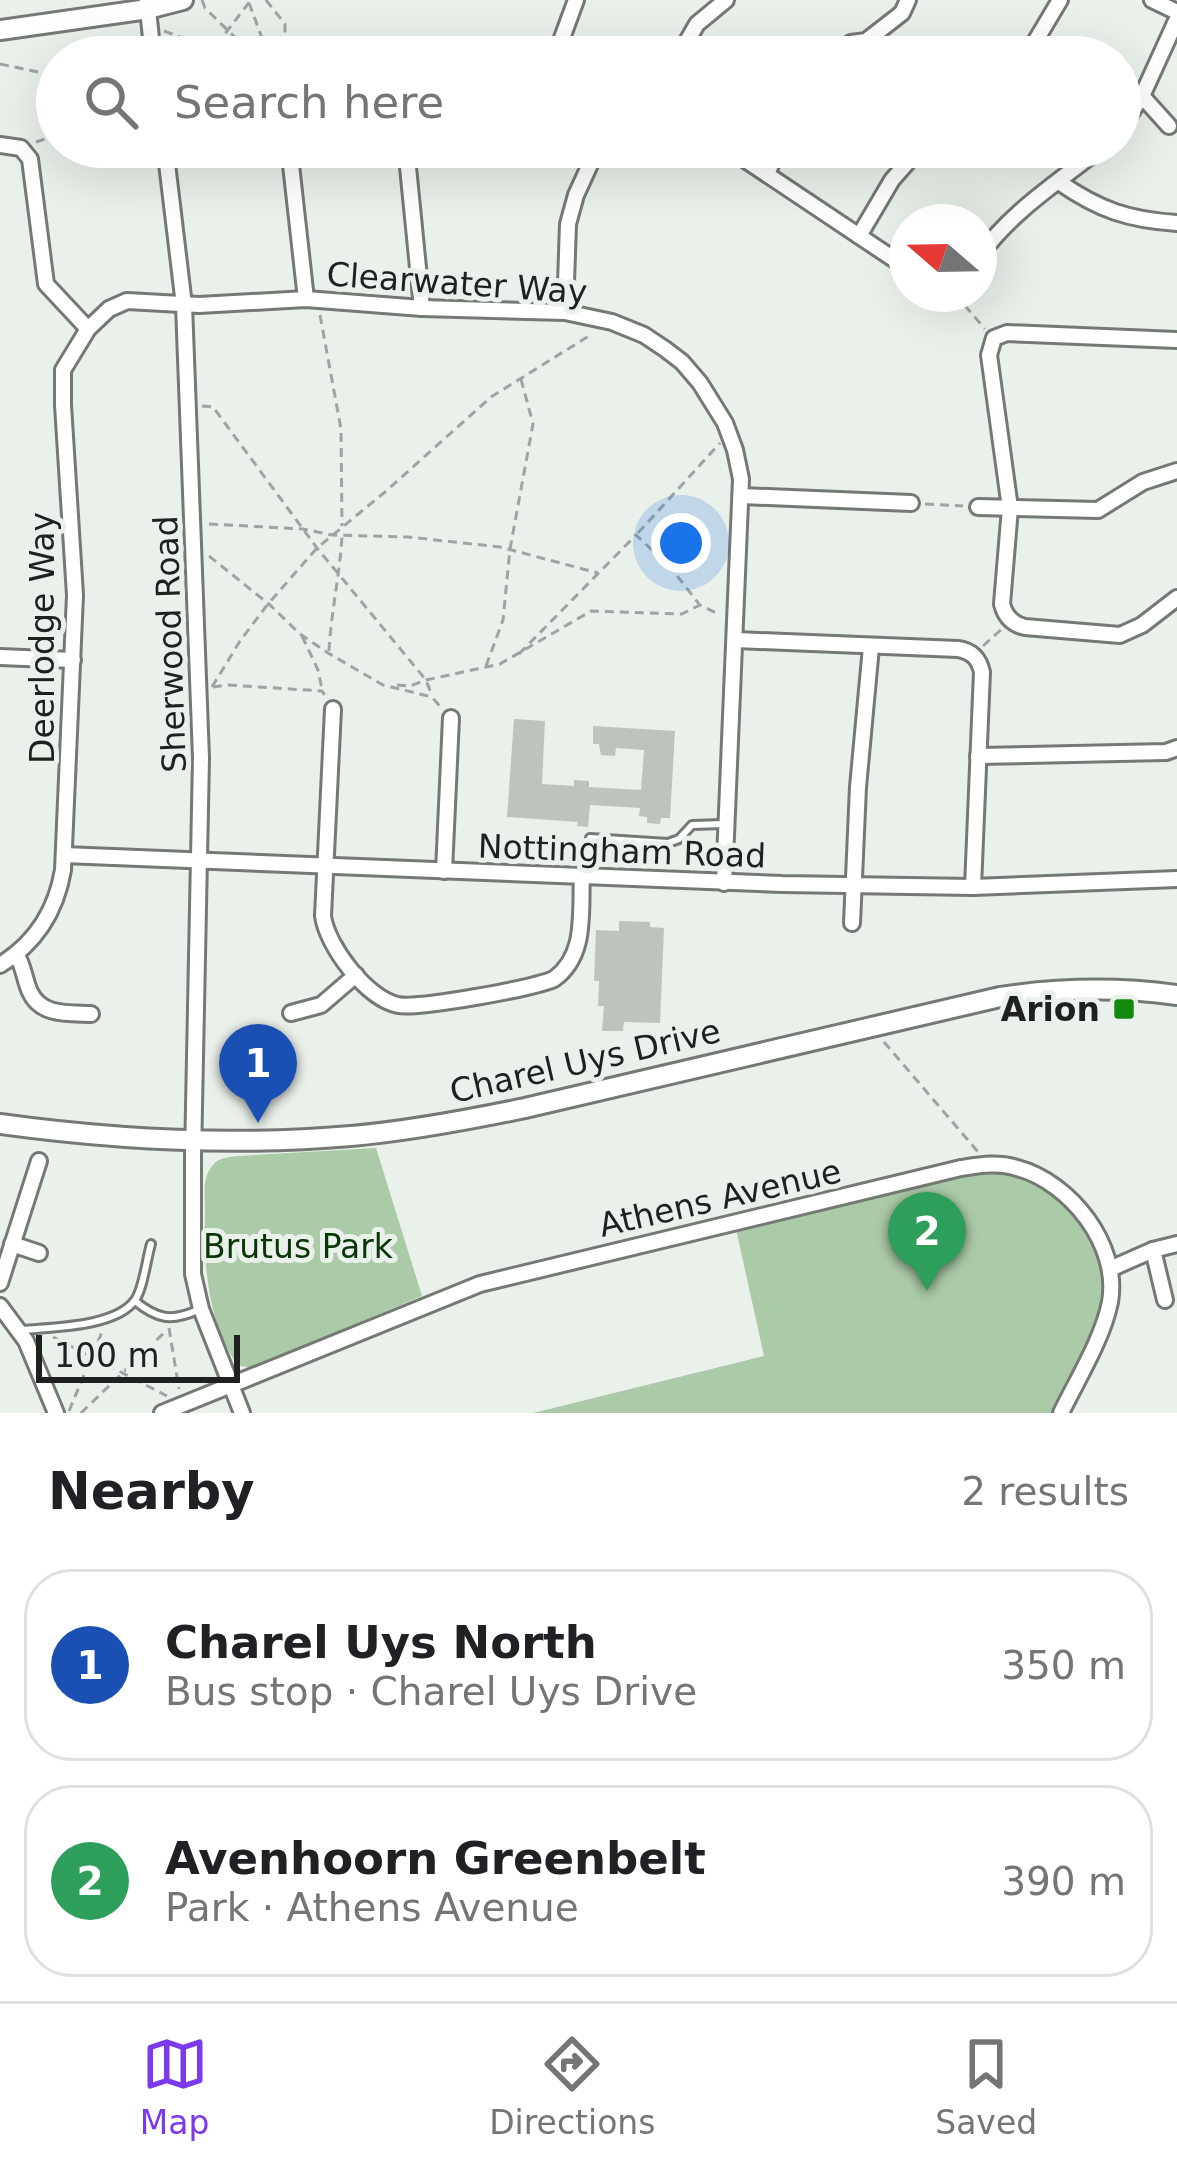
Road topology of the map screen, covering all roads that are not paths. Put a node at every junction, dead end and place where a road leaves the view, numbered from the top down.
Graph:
1 (183, 0) edge
2 (576, 0) edge
3 (726, 0) edge
4 (1060, 0) edge
5 (1152, 0) edge
6 (907, 1) edge
7 (148, 10) edge
8 (1177, 15) edge
9 (0, 30) edge
10 (563, 36) edge
11 (690, 36) edge
12 (871, 36) edge
13 (1039, 36) edge
14 (1142, 97) joint
15 (1168, 126) dead end
16 (0, 145) edge
17 (168, 168) edge
18 (292, 168) edge
19 (408, 168) edge
20 (588, 168) edge
21 (757, 168) edge
22 (770, 168) edge
23 (903, 168) edge
24 (1076, 168) edge
25 (767, 175) junction
26 (1059, 182) junction
27 (1177, 223) edge
28 (997, 235) edge
29 (859, 236) junction
30 (889, 256) edge
31 (312, 299) junction
32 (184, 305) junction
33 (422, 308) junction
34 (565, 312) junction
35 (88, 328) junction
36 (1177, 340) edge
37 (1177, 471) edge
38 (742, 496) junction
39 (911, 503) road end
40 (978, 507) road end
41 (1010, 508) junction
42 (1177, 598) edge
43 (736, 632) junction
44 (871, 647) junction
45 (0, 657) edge
46 (73, 660) junction
47 (333, 710) road end
48 (451, 718) road end
49 (1177, 748) edge
50 (978, 756) junction
51 (727, 824) junction
52 (590, 838) dead end
53 (64, 855) junction
54 (200, 861) junction
55 (326, 866) junction
56 (444, 871) junction
57 (582, 877) junction
58 (1177, 879) edge
59 (724, 883) junction
60 (854, 886) junction
61 (973, 887) junction
62 (852, 923) dead end
63 (16, 955) junction
64 (0, 965) edge
65 (356, 975) junction
66 (1177, 995) edge
67 (291, 1013) dead end
68 (91, 1014) dead end
69 (0, 1124) edge
70 (193, 1140) junction
71 (39, 1161) dead end
72 (12, 1244) junction
73 (151, 1244) dead end
74 (1177, 1244) edge
75 (1153, 1250) junction
76 (39, 1253) dead end
77 (1110, 1269) junction
78 (0, 1283) edge
79 (1165, 1300) dead end
80 (135, 1301) junction
81 (0, 1306) edge
82 (201, 1309) junction
83 (20, 1330) junction
84 (231, 1385) junction
85 (56, 1413) edge
86 (161, 1413) edge
87 (242, 1413) edge
88 (1061, 1413) edge

1 - 7 main road
2 - 10 street
3 - 11 street
4 - 13 street
5 - 8 street
6 - 12 street
7 - 9 main road
8 - 14 street
14 - 15 street
16 - 35 street
17 - 32 street, Sherwood Road
18 - 31 street
19 - 33 street
20 - 34 street
21 - 25 street
22 - 25 street
23 - 29 street
24 - 26 street
25 - 29 street
26 - 27 street
26 - 28 street
29 - 30 street
31 - 32 street, Clearwater Way
31 - 33 street, Clearwater Way
32 - 35 street
32 - 54 street, Sherwood Road
33 - 34 street, Clearwater Way
34 - 38 street, Clearwater Way
35 - 46 street, Deerlodge Way
36 - 41 street
37 - 41 street
38 - 39 street
38 - 43 street, Clearwater Way
40 - 41 street
41 - 42 street
43 - 44 street
43 - 51 street, Clearwater Way
44 - 50 street
44 - 60 street
45 - 46 street
46 - 53 street, Deerlodge Way
47 - 55 street
48 - 56 street
49 - 50 street
50 - 61 street
51 - 52 lane
51 - 59 street, Clearwater Way
53 - 54 street, Nottingham Road
53 - 63 street, Deerlodge Way
54 - 55 street, Nottingham Road
54 - 70 street, Sherwood Road
55 - 56 street, Nottingham Road
55 - 65 street
56 - 57 street, Nottingham Road
57 - 59 street, Nottingham Road
57 - 65 street
58 - 61 street, Nottingham Road
59 - 60 street, Nottingham Road
60 - 61 street, Nottingham Road
60 - 62 street
63 - 64 street, Deerlodge Way
63 - 68 street
65 - 67 street
66 - 70 main road, Charel Uys Drive
69 - 70 main road, Charel Uys Drive
70 - 82 street, Sherwood Road
71 - 72 street
72 - 76 street
72 - 78 street
73 - 80 lane
74 - 75 street
75 - 77 street
75 - 79 street
77 - 84 street, Athens Avenue
77 - 88 street
80 - 82 lane
80 - 83 lane
81 - 83 street
82 - 84 street, Sherwood Road
83 - 85 street
84 - 86 street, Athens Avenue
84 - 87 street, Sherwood Road

